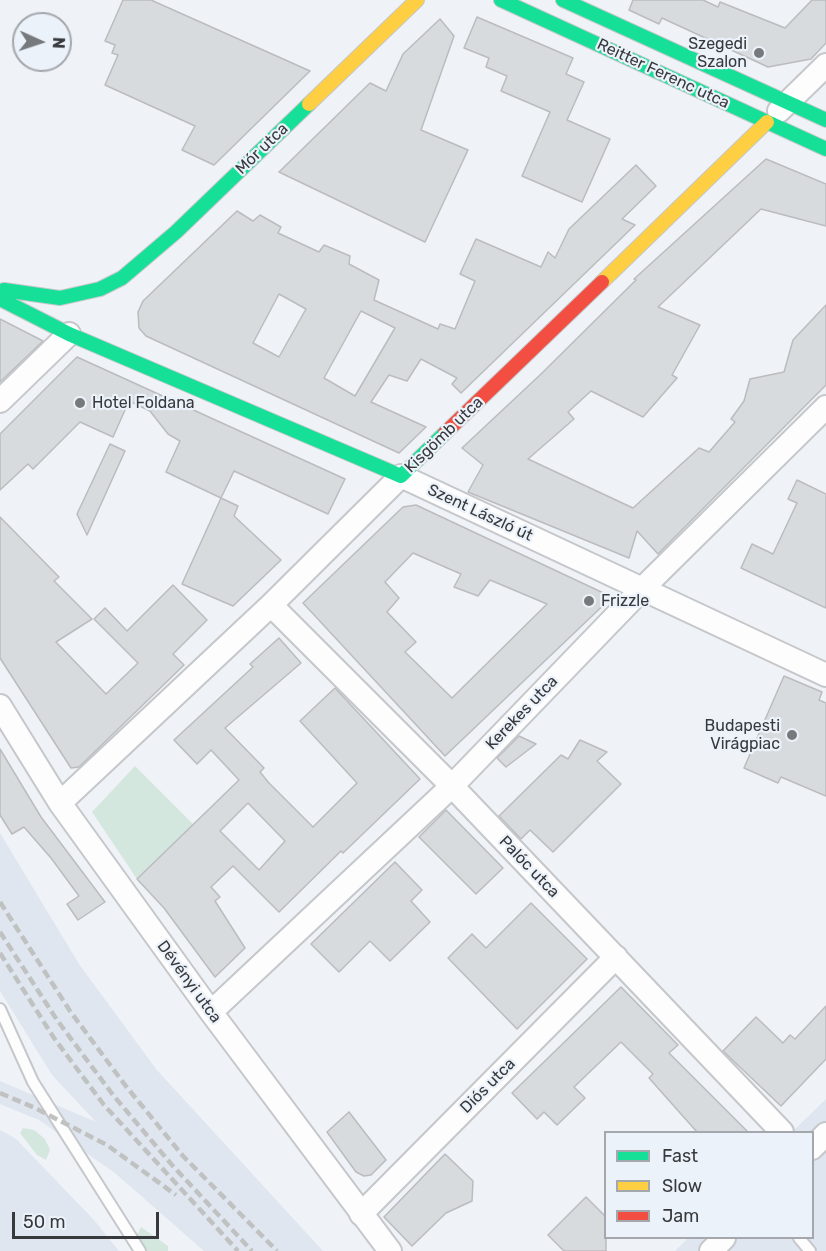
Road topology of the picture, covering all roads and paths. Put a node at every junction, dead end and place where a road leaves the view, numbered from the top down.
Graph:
1 (417, 0) edge
2 (501, 0) edge
3 (563, 0) edge
4 (826, 65) edge
5 (787, 103) junction
6 (826, 120) edge
7 (767, 122) junction
8 (826, 149) edge
9 (0, 290) edge
10 (0, 299) edge
11 (92, 330) dead end
12 (69, 334) junction
13 (102, 347) junction
14 (0, 400) edge
15 (826, 407) edge
16 (401, 476) junction
17 (643, 588) junction
18 (271, 605) junction
19 (826, 675) edge
20 (0, 706) edge
21 (452, 786) junction
22 (60, 803) junction
23 (616, 957) junction
24 (0, 1009) edge
25 (211, 1012) junction
26 (781, 1131) edge
27 (826, 1134) edge
28 (814, 1147) edge
29 (361, 1214) junction
30 (723, 1239) edge
31 (800, 1239) edge
32 (140, 1251) edge
33 (390, 1251) edge
34 (711, 1251) edge
35 (810, 1251) edge

1 - 9 street, Mór utca
2 - 7 street, Reitter Ferenc utca
3 - 5 street, Reitter Ferenc utca
4 - 5 street, Kisgömb utca
5 - 6 street, Reitter Ferenc utca
5 - 7 street, Kisgömb utca
7 - 8 street, Reitter Ferenc utca
7 - 16 street, Kisgömb utca
10 - 12 street, Szent László út
11 - 13 street
12 - 13 street, Szent László út
12 - 14 street
13 - 16 street, Szent László út
15 - 17 street, Kerekes utca
16 - 17 street, Szent László út
16 - 18 street, Kisgömb utca
17 - 19 street, Szent László út
17 - 21 street, Kerekes utca
18 - 21 street, Palóc utca
18 - 22 street, Kisgömb utca
20 - 22 street, Dévényi utca
21 - 23 street, Palóc utca
21 - 25 street, Kerekes utca
22 - 25 street, Dévényi utca
23 - 26 street, Palóc utca
23 - 29 street, Diós utca
24 - 32 lane
25 - 29 street, Dévényi utca
27 - 28 street
29 - 33 street, Dévényi utca
30 - 34 street
31 - 35 lane

